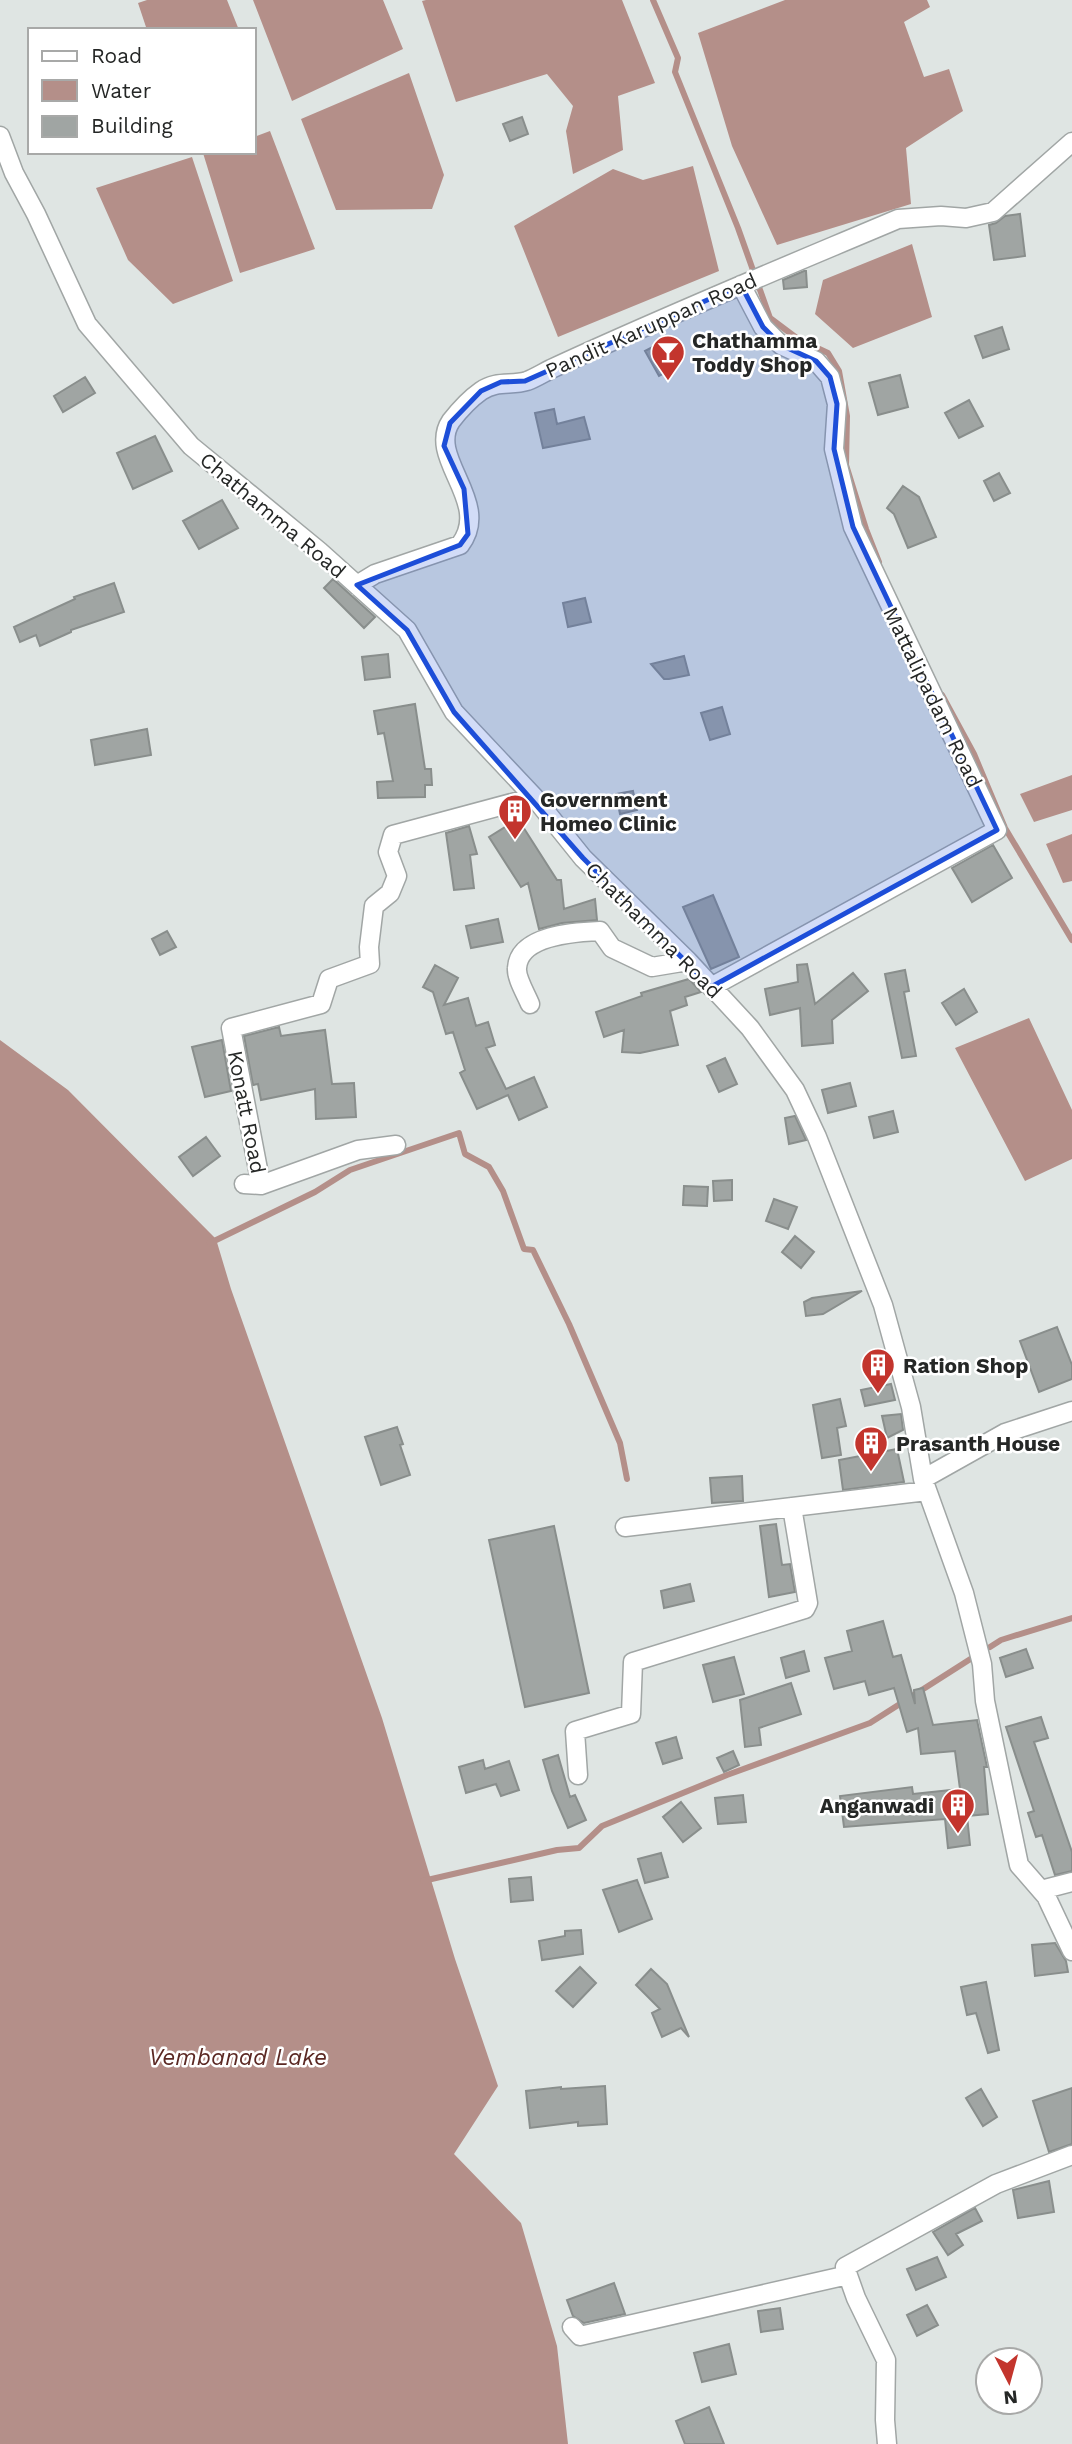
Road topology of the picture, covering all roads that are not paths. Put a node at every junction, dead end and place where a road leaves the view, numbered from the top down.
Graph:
1 (0, 136) edge
2 (1072, 142) edge
3 (7, 175) edge
4 (742, 285) junction
5 (357, 585) junction
6 (534, 797) junction
7 (688, 961) junction
8 (712, 987) junction
9 (530, 1004) dead end
10 (396, 1145) dead end
11 (1072, 1411) edge
12 (925, 1485) junction
13 (793, 1507) junction
14 (625, 1527) dead end
15 (578, 1776) dead end
16 (1072, 1882) edge
17 (1041, 1890) junction
18 (1072, 1951) edge
19 (1072, 2155) edge
20 (848, 2276) junction
21 (572, 2327) dead end
22 (887, 2444) edge

1 - 3 street, Chathamma Road
2 - 4 street, Pandit Karuppan Road
3 - 5 street, Chathamma Road
4 - 5 street, Pandit Karuppan Road
4 - 8 street, Mattalipadam Road
5 - 6 street, Chathamma Road
6 - 7 street, Chathamma Road
6 - 10 street, Konatt Road
7 - 8 street, Chathamma Road
7 - 9 street
8 - 12 street, Chathamma Road
11 - 12 street
12 - 13 street
12 - 17 street, Chathamma Road
13 - 14 street
13 - 15 street
16 - 17 street
17 - 18 street, Chathamma Road
19 - 20 street
20 - 21 street
20 - 22 street

